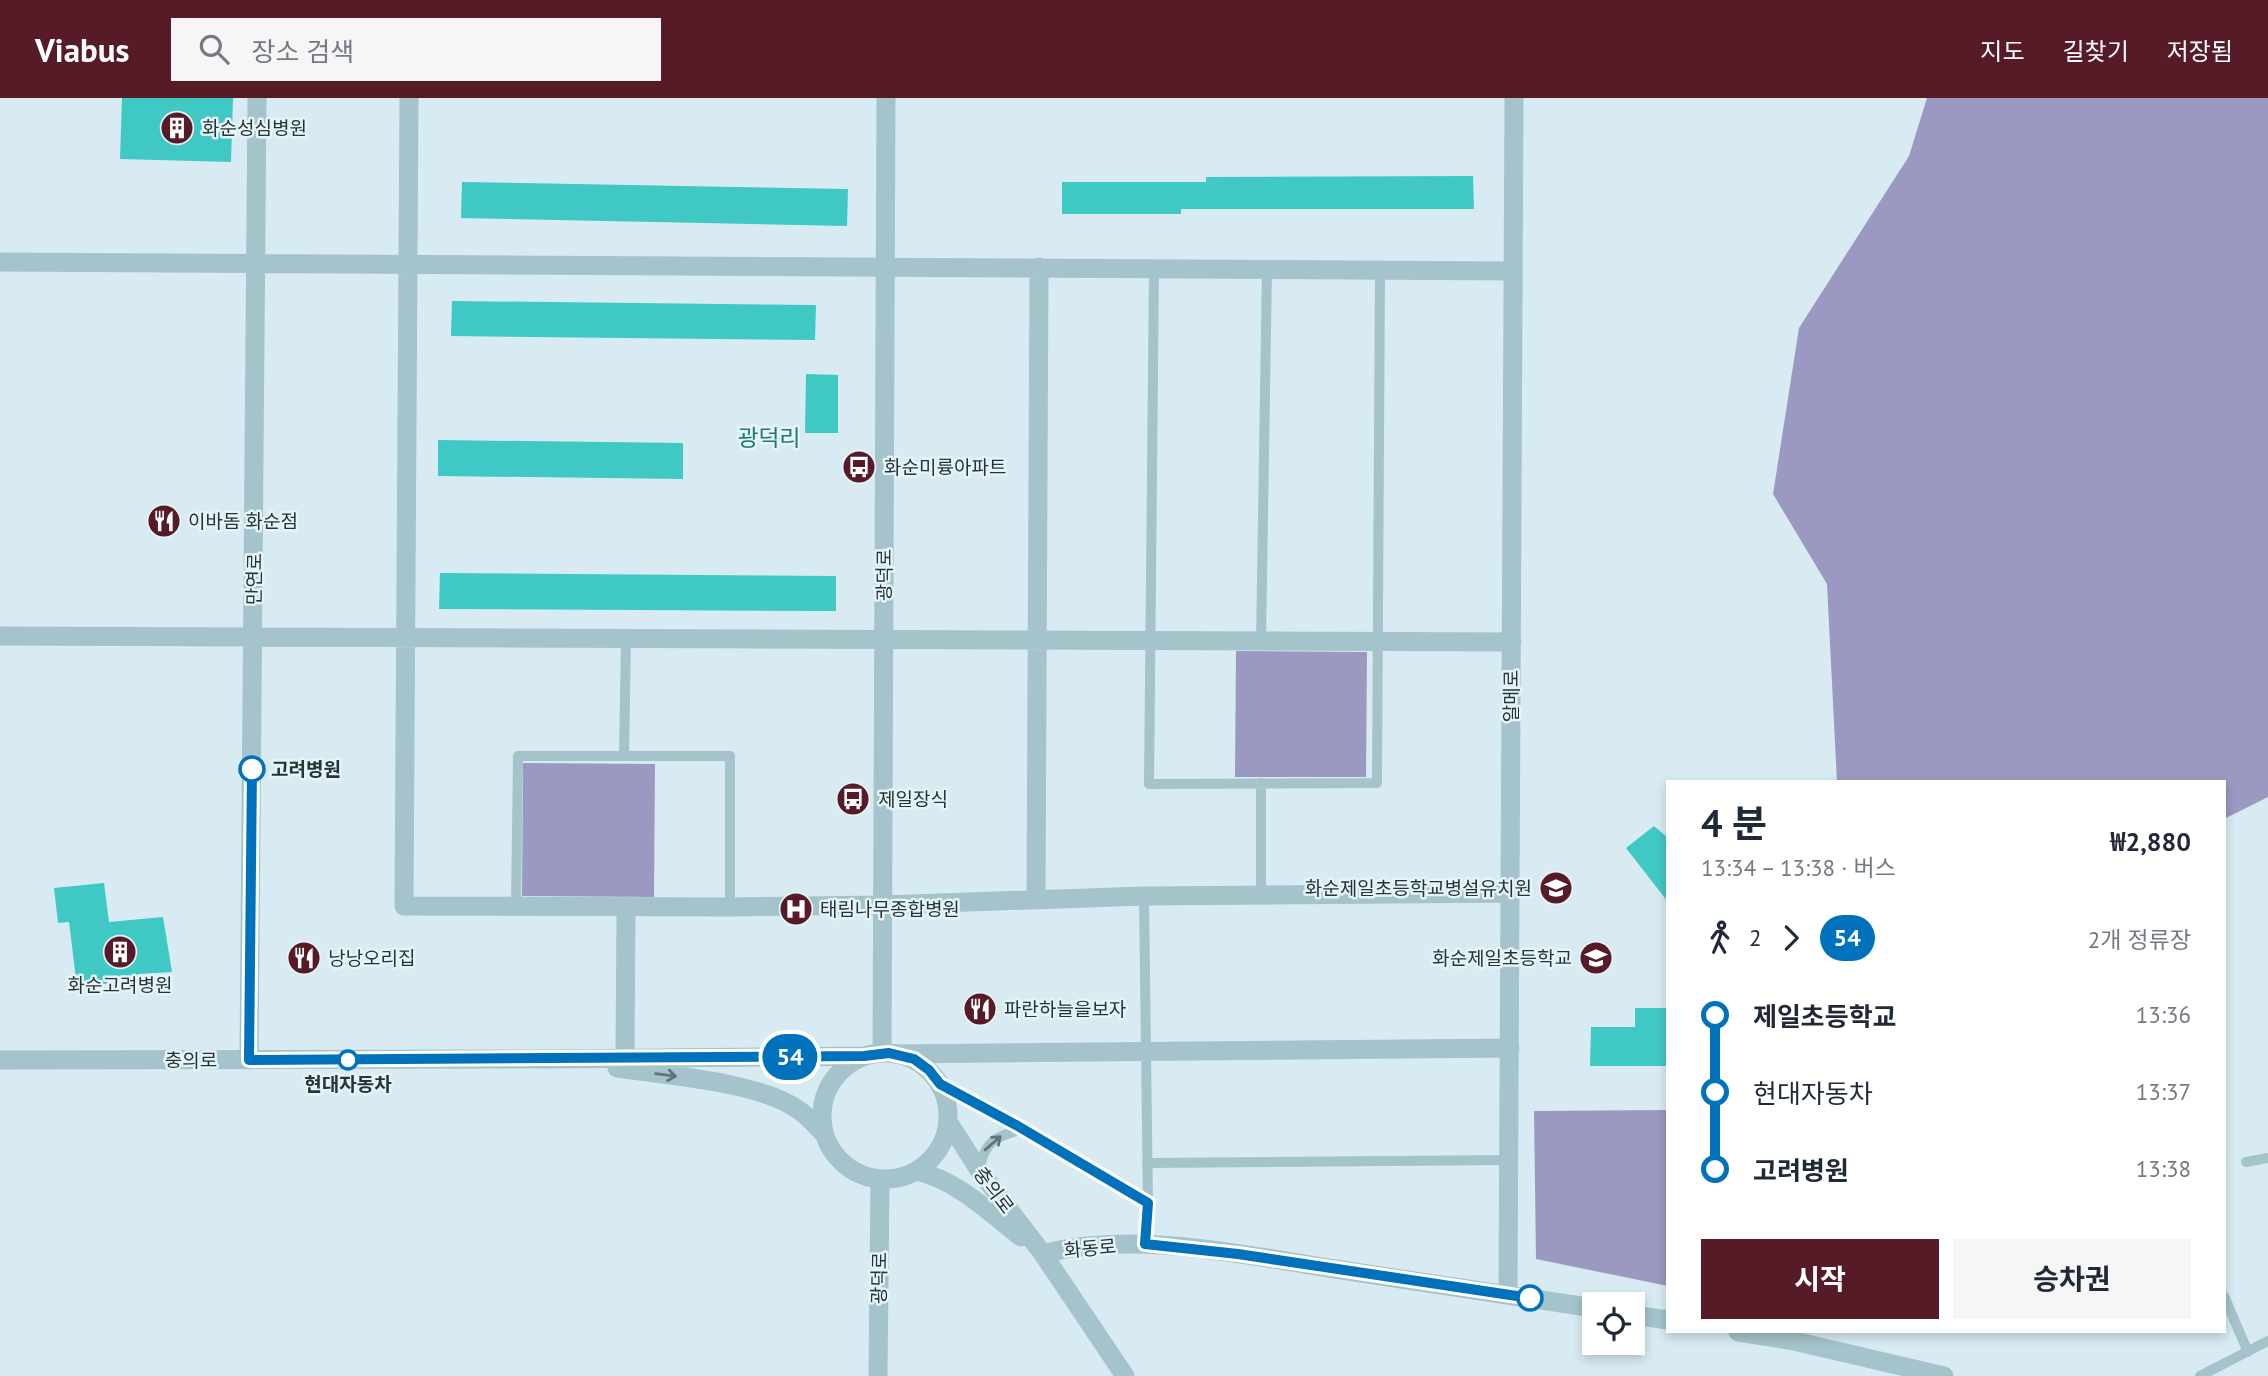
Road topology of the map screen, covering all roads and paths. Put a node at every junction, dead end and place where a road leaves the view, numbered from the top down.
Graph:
1 (257, 98) edge
2 (409, 98) edge
3 (886, 98) edge
4 (1514, 98) edge
5 (0, 262) edge
6 (256, 262) junction
7 (408, 263) junction
8 (886, 266) junction
9 (1039, 267) junction
10 (1154, 268) junction
11 (1267, 269) junction
12 (1380, 270) junction
13 (1513, 271) junction
14 (0, 636) edge
15 (253, 637) junction
16 (406, 638) junction
17 (626, 639) junction
18 (884, 640) junction
19 (1037, 640) junction
20 (1150, 641) junction
21 (1261, 641) junction
22 (1377, 642) junction
23 (1512, 642) junction
24 (624, 757) junction
25 (1261, 783) junction
26 (1510, 893) junction
27 (1261, 895) junction
28 (1144, 896) junction
29 (1036, 899) junction
30 (883, 905) junction
31 (516, 906) junction
32 (626, 906) junction
33 (730, 906) junction
34 (1510, 1048) junction
35 (1146, 1052) junction
36 (881, 1054) junction
37 (550, 1059) junction
38 (625, 1059) junction
39 (0, 1060) edge
40 (249, 1060) junction
41 (940, 1084) junction
42 (949, 1123) junction
43 (1019, 1127) junction
44 (824, 1134) junction
45 (2268, 1158) edge
46 (1509, 1160) junction
47 (2246, 1162) dead end
48 (1147, 1164) junction
49 (979, 1170) junction
50 (917, 1171) junction
51 (880, 1180) junction
52 (1148, 1203) junction
53 (1145, 1244) junction
54 (1043, 1254) junction
55 (1508, 1294) junction
56 (2226, 1301) edge
57 (1582, 1306) edge
58 (1645, 1317) edge
59 (1666, 1320) edge
60 (1744, 1333) edge
61 (2268, 1341) edge
62 (2248, 1352) junction
63 (878, 1376) edge
64 (1125, 1376) edge
65 (1944, 1376) edge
66 (2200, 1376) edge

1 - 6 street, 만연로
2 - 7 street
3 - 8 street, 광덕로
4 - 13 street, 알메로
5 - 6 street
6 - 7 street
6 - 15 street, 만연로
7 - 8 street
7 - 16 street
8 - 9 street
8 - 18 street, 광덕로
9 - 10 street
9 - 19 street
10 - 11 street
10 - 20 lane
11 - 12 street
11 - 21 lane
12 - 13 street
12 - 22 lane
13 - 23 street, 알메로
14 - 15 street
15 - 16 street
15 - 40 street, 만연로
16 - 17 street
16 - 31 street
17 - 18 street
17 - 24 lane
18 - 19 street
18 - 30 street, 광덕로
19 - 20 street
19 - 29 street
20 - 21 street
20 - 25 lane
21 - 22 street
22 - 23 street
22 - 25 lane
23 - 26 street, 알메로
24 - 31 lane
24 - 33 lane
25 - 27 lane
26 - 27 street
26 - 34 street, 알메로
27 - 28 street
28 - 29 street
28 - 35 lane
29 - 30 street
30 - 33 street
30 - 36 street, 광덕로
31 - 32 street
32 - 33 street
32 - 38 street
34 - 35 street, 충의로
34 - 46 street, 알메로
35 - 36 street, 충의로
35 - 48 lane
36 - 38 street, 충의로
36 - 41 street
36 - 44 street
37 - 38 street, 충의로
37 - 40 street, 충의로
37 -> 44 street, 충의로
39 - 40 street, 충의로
41 - 42 street
41 - 43 lane
42 - 49 street, 충의로
42 - 50 street
49 -> 43 lane
43 - 52 lane
44 - 51 street
45 - 47 lane
46 - 48 lane
46 - 55 street, 알메로
48 - 52 lane
49 - 54 street, 충의로
50 - 51 street
50 - 54 street, 충의로
51 - 63 street, 광덕로
52 - 53 lane
53 - 54 street, 화동로
53 - 55 street, 화동로
54 - 64 street, 충의로
55 - 57 street, 화동로
56 - 62 lane
58 - 59 street
60 - 65 street
61 - 62 lane
62 - 66 lane

